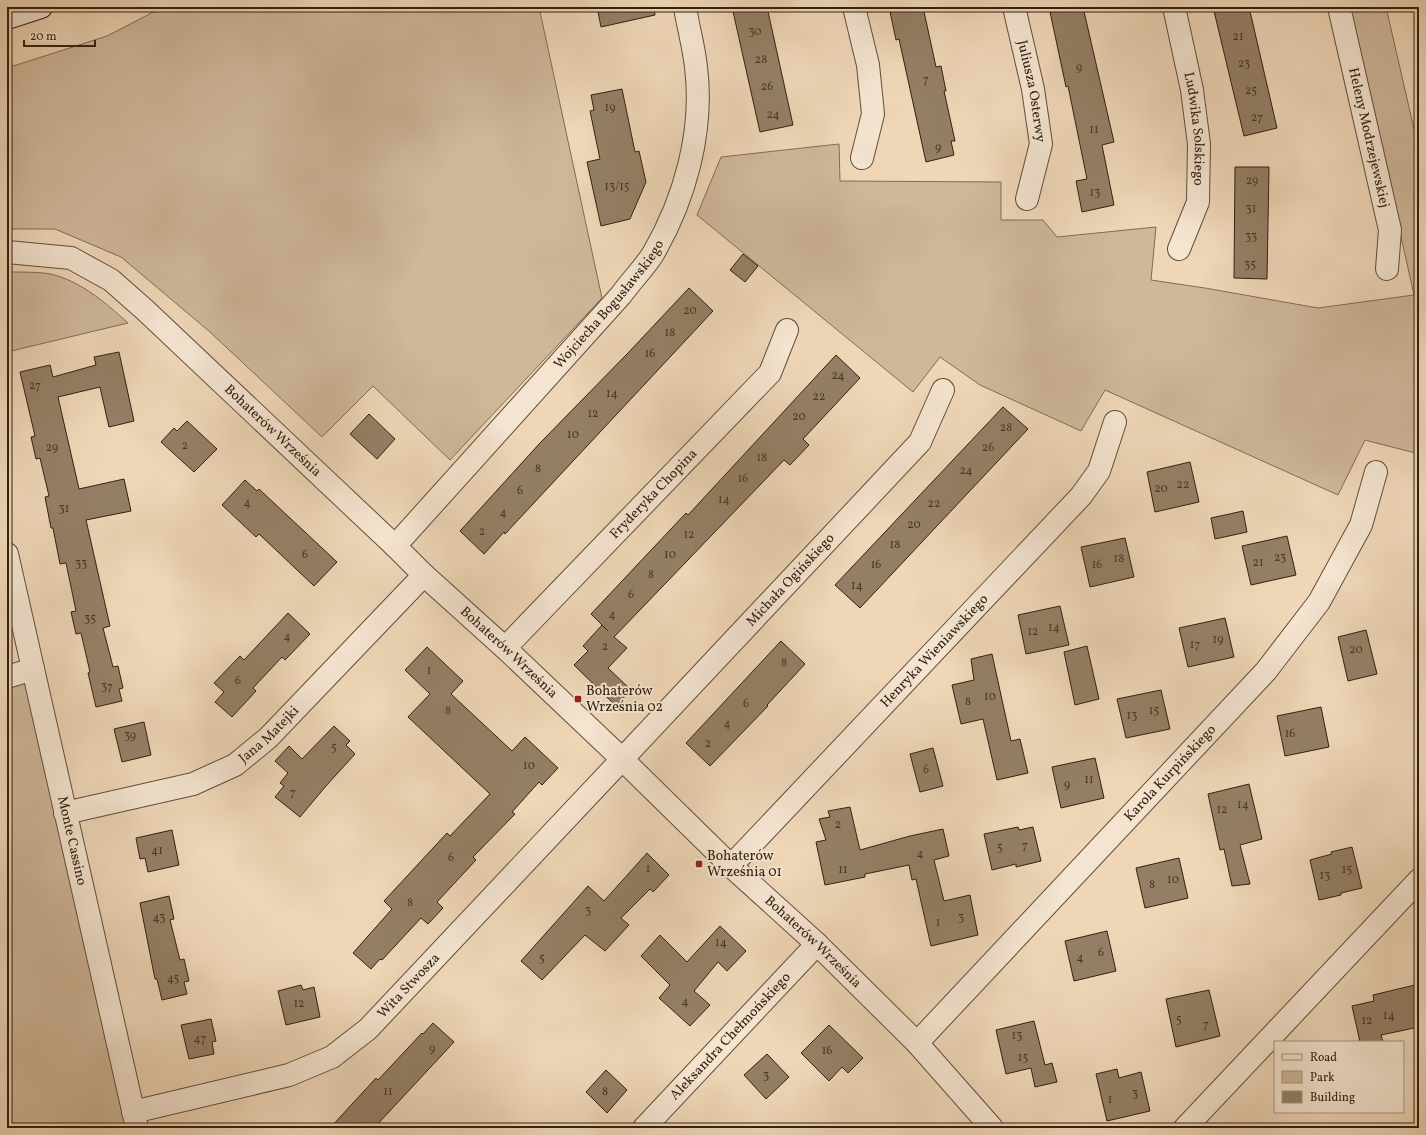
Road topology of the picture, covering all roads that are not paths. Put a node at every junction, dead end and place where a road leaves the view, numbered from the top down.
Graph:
1 (41, 7) edge
2 (684, 7) edge
3 (854, 7) edge
4 (1014, 7) edge
5 (1174, 7) edge
6 (1339, 7) edge
7 (7, 18) edge
8 (862, 158) dead end
9 (1026, 199) dead end
10 (1179, 249) dead end
11 (7, 252) edge
12 (1387, 269) dead end
13 (787, 330) dead end
14 (943, 390) dead end
15 (1115, 422) dead end
16 (1376, 472) dead end
17 (395, 546) junction
18 (7, 554) edge
19 (424, 576) junction
20 (505, 648) junction
21 (33, 669) junction
22 (7, 677) edge
23 (622, 760) junction
24 (65, 813) junction
25 (731, 866) junction
26 (1419, 880) edge
27 (818, 944) junction
28 (917, 1043) junction
29 (135, 1120) edge
30 (644, 1128) edge
31 (992, 1128) edge
32 (1185, 1128) edge

1 - 7 street
2 - 17 street, Wojciecha Bogusławskiego
3 - 8 street
4 - 9 street, Juliusza Osterwy
5 - 10 street, Ludwika Solskiego
6 - 12 street, Heleny Modrzejewskiej
11 - 17 street, Bohaterów Września
13 - 20 street, Fryderyka Chopina
14 - 23 street, Michała Ogińskiego
15 - 25 street, Henryka Wieniawskiego
16 - 28 street, Karola Kurpińskiego
17 - 19 street, Bohaterów Września
18 - 21 street, Monte Cassino
19 - 20 street, Bohaterów Września
19 - 24 street, Jana Matejki
20 - 23 street, Bohaterów Września
21 - 22 street
21 - 24 street, Monte Cassino
23 - 25 street, Bohaterów Września
23 - 29 street, Wita Stwosza
24 - 29 street, Monte Cassino
25 - 27 street, Bohaterów Września
26 - 32 street
27 - 28 street, Bohaterów Września
27 - 30 street, Aleksandra Chełmońskiego
28 - 31 street, Bohaterów Września

